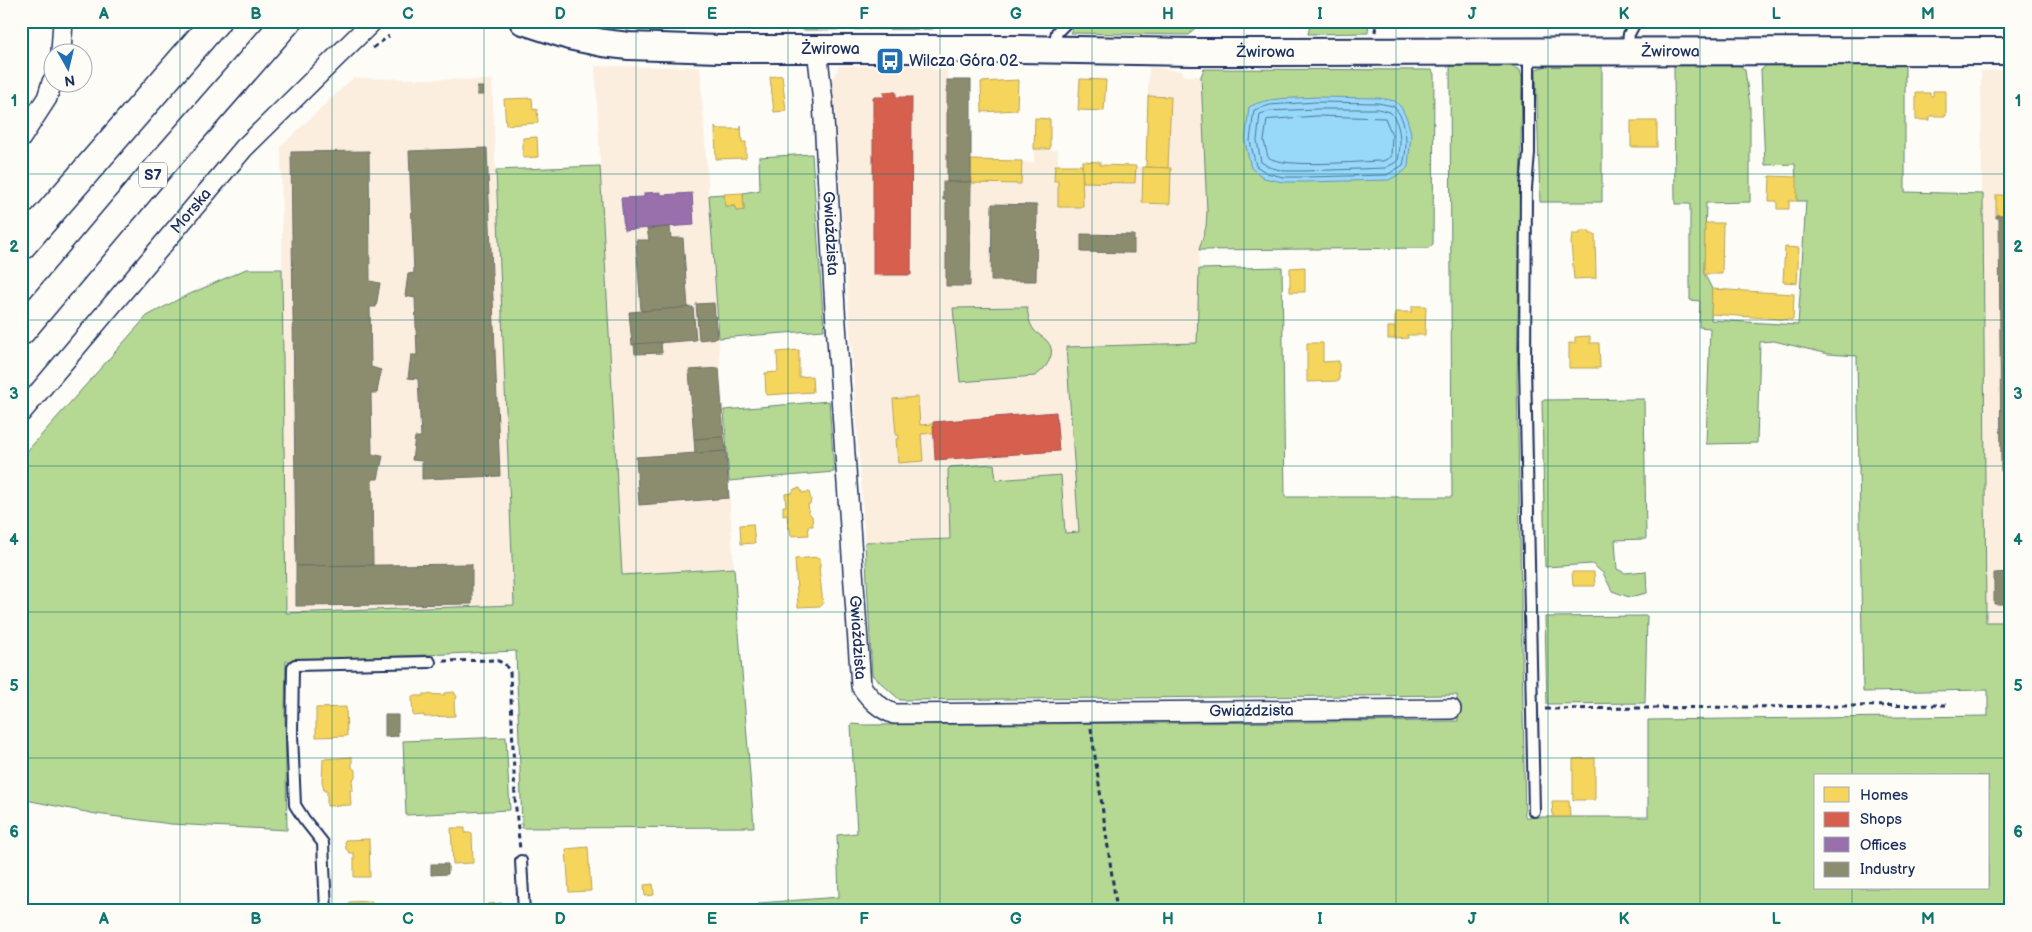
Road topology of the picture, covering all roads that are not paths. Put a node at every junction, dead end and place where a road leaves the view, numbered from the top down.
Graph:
1 (63, 21) edge
2 (216, 21) edge
3 (287, 21) edge
4 (373, 21) edge
5 (523, 21) edge
6 (1068, 21) edge
7 (1636, 21) edge
8 (61, 42) edge
9 (817, 49) junction
10 (1053, 49) junction
11 (1529, 50) junction
12 (1626, 51) junction
13 (2011, 51) edge
14 (49, 92) edge
15 (21, 138) edge
16 (21, 246) edge
17 (21, 330) edge
18 (21, 413) edge
19 (430, 662) road end
20 (1451, 709) dead end
21 (1534, 811) dead end
22 (521, 861) road end
23 (326, 911) edge
24 (524, 911) edge

1 - 8 street
2 - 16 highway
3 - 17 highway, S7
4 - 18 street, Morska
5 - 9 street, Żwirowa
6 - 10 lane
7 - 12 lane
9 - 10 street, Żwirowa
9 - 20 street, Gwiaździsta
10 - 11 street, Żwirowa
11 - 12 street, Żwirowa
11 - 21 lane
12 - 13 street, Żwirowa
14 - 15 street
19 - 23 lane
22 - 24 lane

